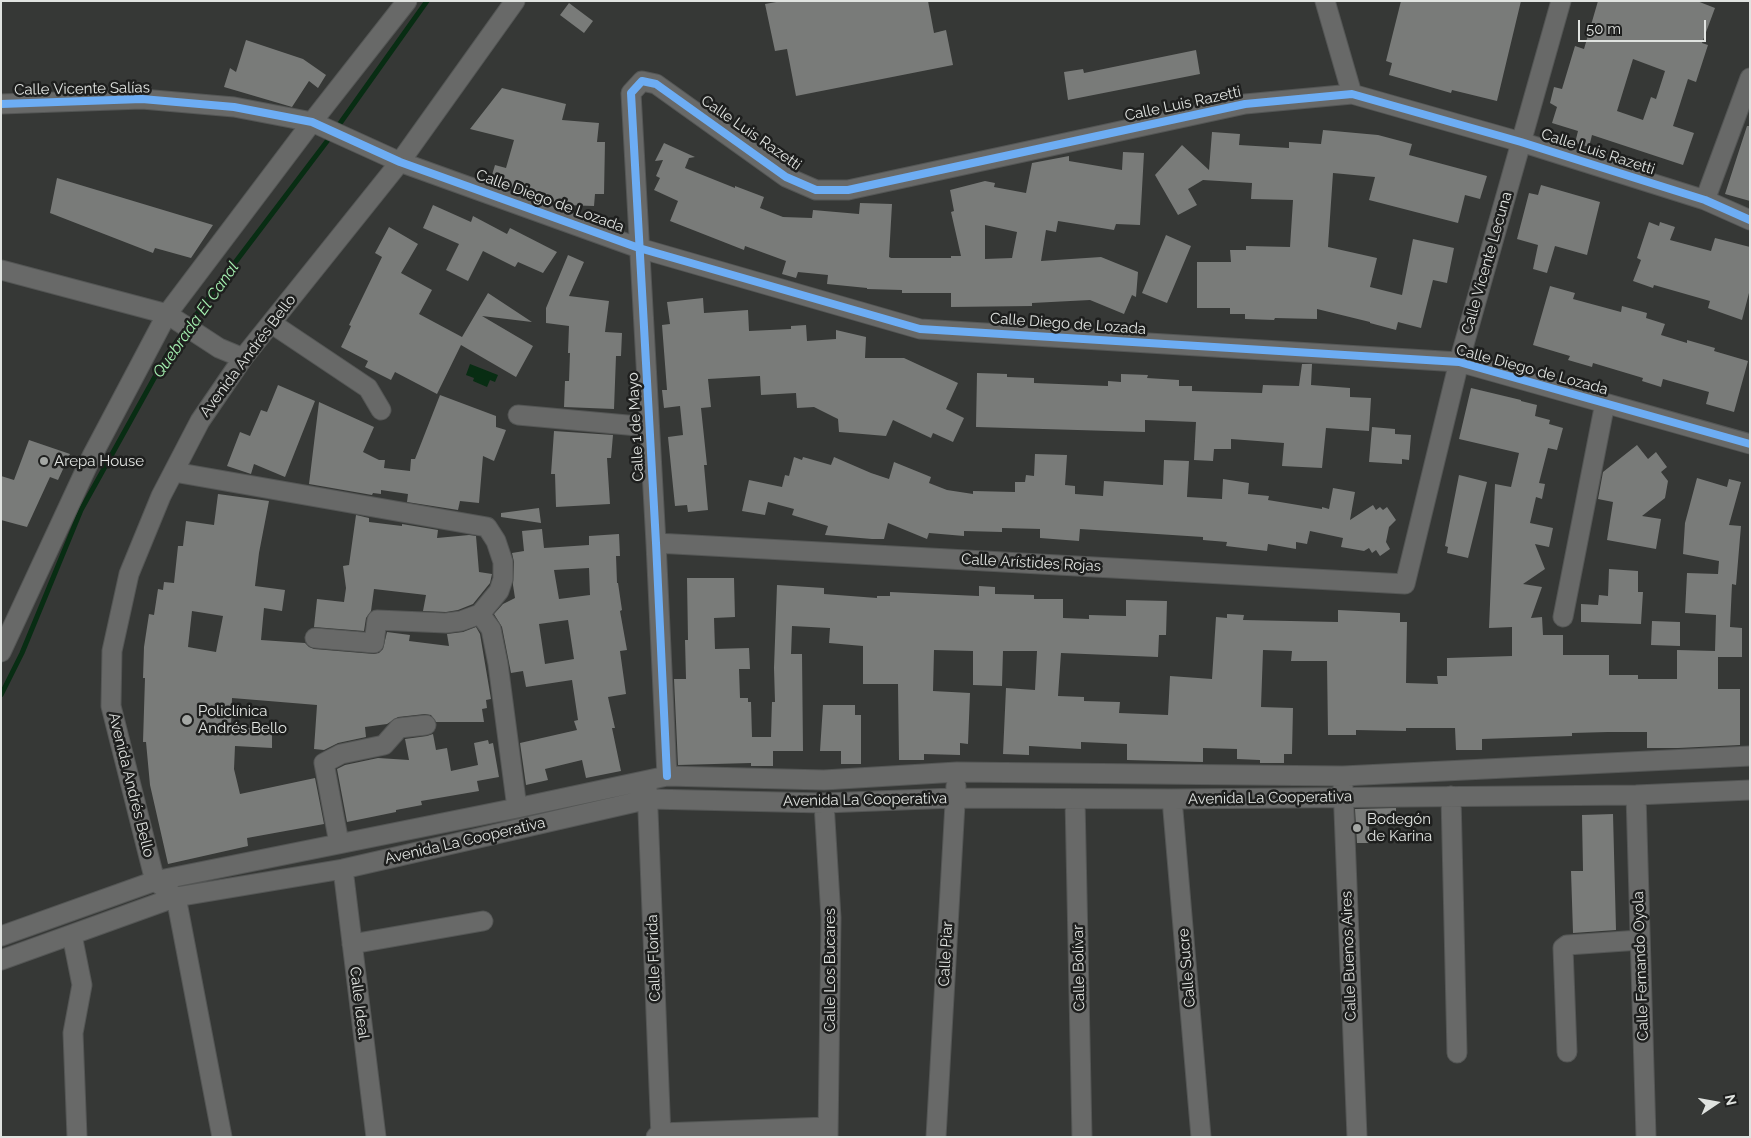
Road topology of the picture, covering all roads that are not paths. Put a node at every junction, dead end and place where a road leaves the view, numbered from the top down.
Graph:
1 (407, 1) edge
2 (515, 1) edge
3 (1324, 1) edge
4 (1561, 1) edge
5 (1750, 78) edge
6 (642, 81) joint
7 (1352, 94) junction
8 (1, 104) edge
9 (312, 122) junction
10 (1521, 142) junction
11 (371, 148) joint
12 (400, 162) junction
13 (1705, 200) junction
14 (1750, 220) edge
15 (639, 248) junction
16 (1, 270) edge
17 (167, 314) junction
18 (271, 323) junction
19 (243, 358) junction
20 (1460, 362) junction
21 (1605, 403) junction
22 (381, 410) dead end
23 (518, 416) dead end
24 (649, 427) junction
25 (1750, 444) edge
26 (174, 472) junction
27 (656, 542) junction
28 (1405, 584) joint
29 (480, 614) junction
30 (1564, 617) dead end
31 (6, 631) edge
32 (315, 638) dead end
33 (1, 652) edge
34 (426, 725) dead end
35 (1750, 756) edge
36 (957, 772) junction
37 (667, 776) junction
38 (1343, 776) junction
39 (648, 789) junction
40 (1750, 790) edge
41 (1636, 795) junction
42 (1451, 796) junction
43 (1342, 797) junction
44 (954, 798) junction
45 (1075, 799) junction
46 (1172, 799) junction
47 (824, 804) junction
48 (517, 808) junction
49 (339, 843) junction
50 (342, 869) junction
51 (155, 881) junction
52 (176, 897) junction
53 (483, 920) dead end
54 (72, 935) junction
55 (1, 936) edge
56 (1640, 940) junction
57 (352, 944) junction
58 (1, 960) edge
59 (1567, 1052) dead end
60 (1457, 1054) dead end
61 (828, 1132) edge
62 (659, 1136) edge
63 (77, 1137) edge
64 (222, 1137) edge
65 (376, 1137) edge
66 (936, 1137) edge
67 (1082, 1137) edge
68 (1201, 1137) edge
69 (1357, 1137) edge
70 (1646, 1137) edge

1 - 9 street
2 - 12 street, Avenida Andrés Bello
3 - 7 street
4 - 10 street, Calle Vicente Lecuna
5 - 13 street
6 - 7 street, Calle Luis Razetti
6 - 15 street, Calle 1 de Mayo
7 - 10 street, Calle Luis Razetti
8 - 9 street, Calle Vicente Salías
9 - 11 street, Calle Vicente Salías
9 - 17 street
10 - 13 street, Calle Luis Razetti
10 - 20 street, Calle Vicente Lecuna
11 - 12 street, Calle Diego de Lozada
12 - 15 street, Calle Diego de Lozada
12 - 18 street, Avenida Andrés Bello
13 - 14 street, Calle Luis Razetti
15 - 20 street, Calle Diego de Lozada
15 - 24 street, Calle 1 de Mayo
16 - 17 street
17 - 19 street
17 - 31 street
18 - 19 street, Avenida Andrés Bello
18 - 22 street
19 - 26 street, Avenida Andrés Bello
20 - 21 street, Calle Diego de Lozada
20 - 28 street, Calle Vicente Lecuna
21 - 25 street, Calle Diego de Lozada
21 - 30 street
23 - 24 street
24 - 27 street, Calle 1 de Mayo
26 - 29 street
26 - 51 street, Avenida Andrés Bello
27 - 28 street, Calle Arístides Rojas
27 - 37 street, Calle 1 de Mayo
29 - 32 street
29 - 48 street
31 - 33 street
34 - 49 street
35 - 38 street, Avenida La Cooperativa
36 - 37 street, Avenida La Cooperativa
36 - 38 street, Avenida La Cooperativa
36 - 44 street, Calle Piar
37 - 39 street, Avenida La Cooperativa
38 - 43 street, Calle Buenos Aires
39 - 47 street, Avenida La Cooperativa
39 - 48 street, Avenida La Cooperativa
39 - 50 street, Avenida La Cooperativa
39 - 62 street, Calle Florida
40 - 41 street, Avenida La Cooperativa
41 - 42 street, Avenida La Cooperativa
41 - 56 street, Calle Fernando Oyola
42 - 43 street, Avenida La Cooperativa
42 - 60 street
43 - 46 street, Avenida La Cooperativa
43 - 69 street, Calle Buenos Aires
44 - 45 street, Avenida La Cooperativa
44 - 47 street, Avenida La Cooperativa
44 - 66 street, Calle Piar
45 - 46 street, Avenida La Cooperativa
45 - 67 street, Calle Bolívar
46 - 68 street, Calle Sucre
47 - 61 street, Calle Los Bucares
48 - 49 street, Avenida La Cooperativa
49 - 51 street, Avenida La Cooperativa
50 - 52 street, Avenida La Cooperativa
50 - 57 street, Calle Ideal
51 - 52 street
51 - 55 street, Avenida La Cooperativa
52 - 54 street, Avenida La Cooperativa
52 - 64 street
53 - 57 street
54 - 58 street, Avenida La Cooperativa
54 - 63 street
56 - 59 street
56 - 70 street, Calle Fernando Oyola
57 - 65 street, Calle Ideal
61 - 62 street

